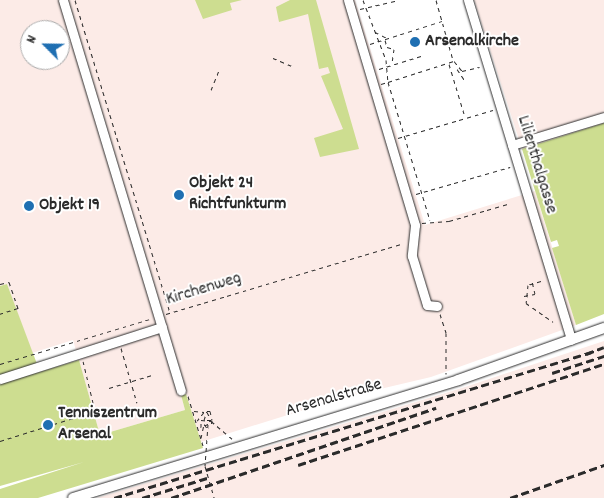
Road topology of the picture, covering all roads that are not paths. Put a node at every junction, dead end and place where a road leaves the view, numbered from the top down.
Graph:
1 (63, 0) edge
2 (348, 0) edge
3 (468, 0) edge
4 (604, 117) edge
5 (512, 145) junction
6 (438, 306) road end
7 (162, 327) junction
8 (604, 328) edge
9 (571, 340) junction
10 (0, 379) edge
11 (181, 391) road end
12 (73, 498) edge

1 - 7 street
2 - 6 street
3 - 5 street, Lilienthalgasse
4 - 5 street
5 - 9 street, Lilienthalgasse
7 - 10 street
7 - 11 street
8 - 9 main road, Arsenalstraße
9 - 12 main road, Arsenalstraße

